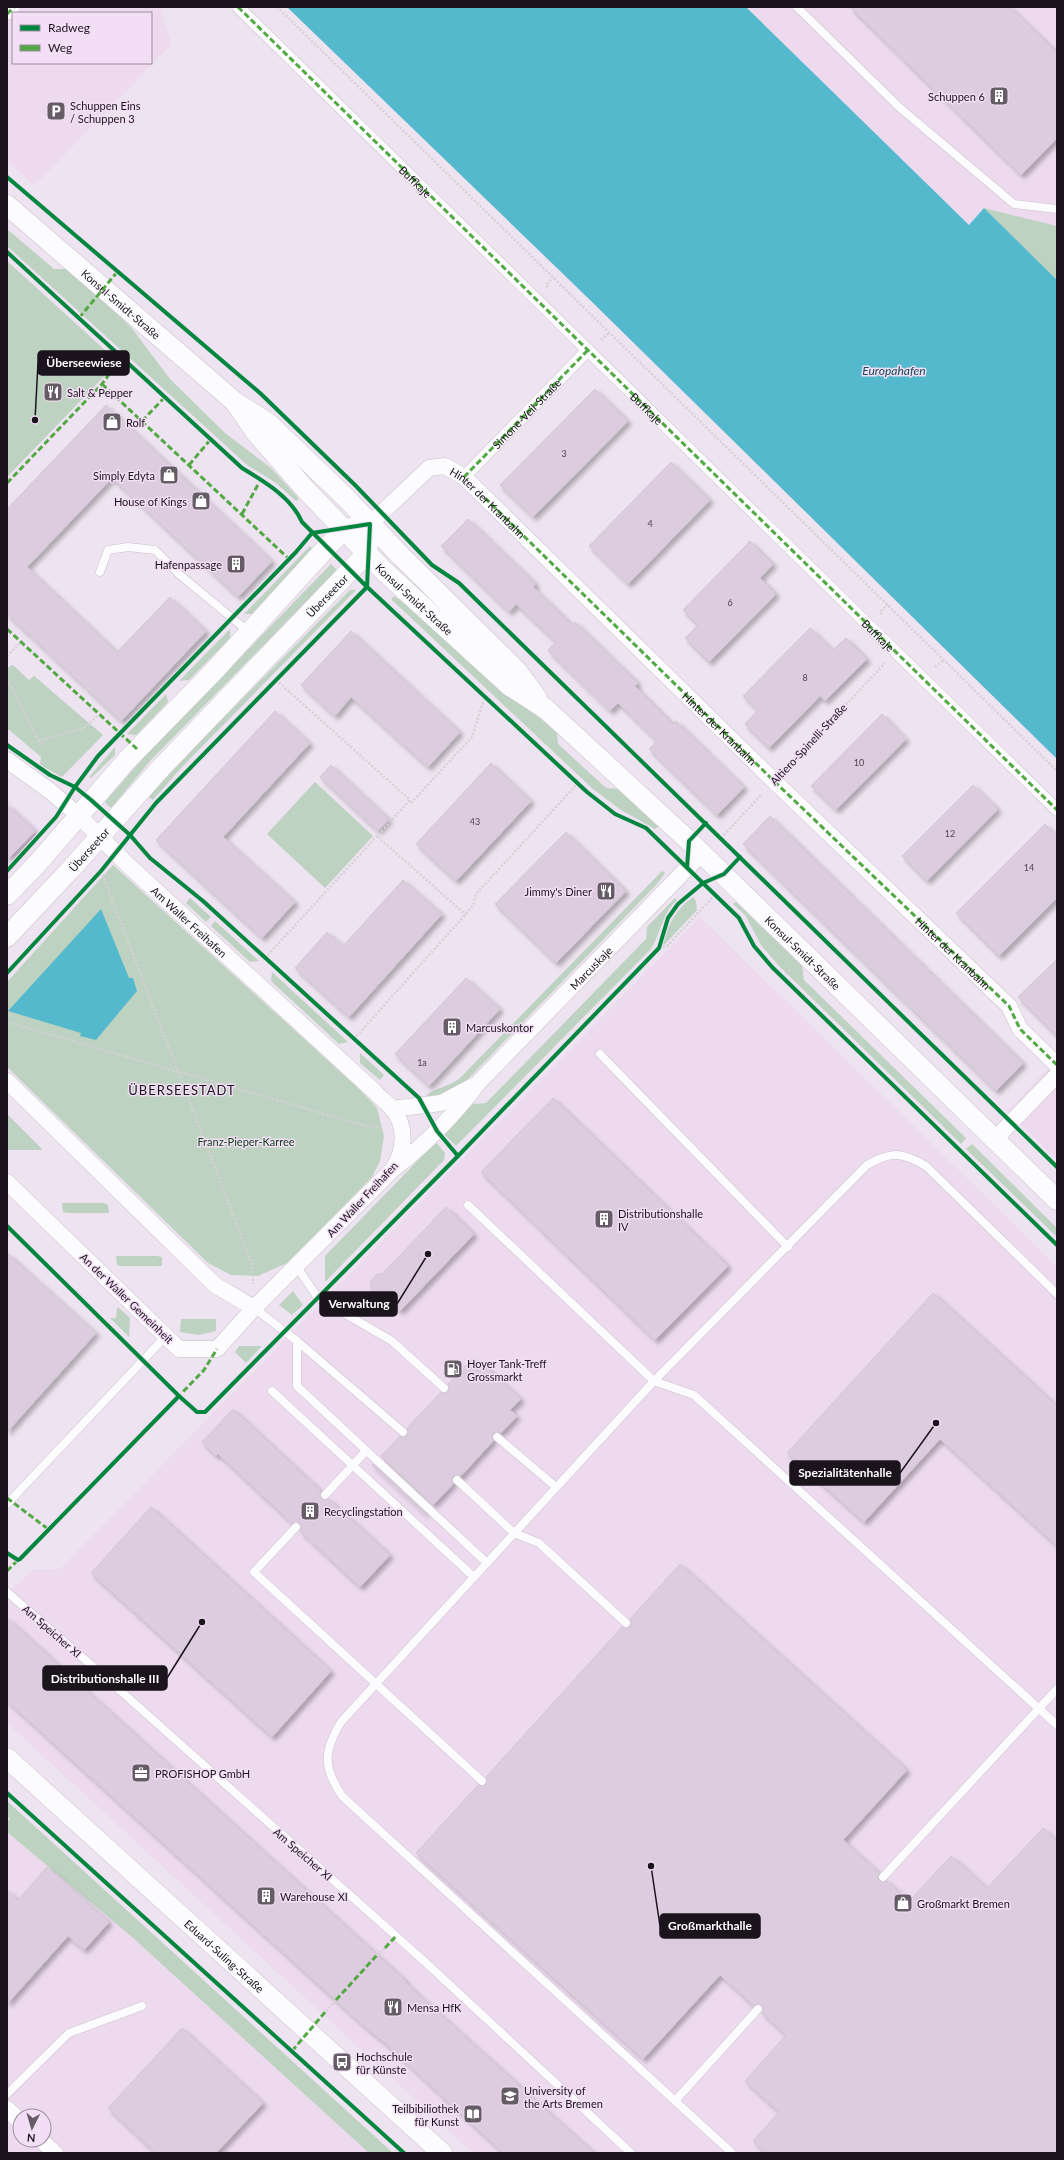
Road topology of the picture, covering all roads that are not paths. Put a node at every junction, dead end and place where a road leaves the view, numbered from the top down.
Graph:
1 (14, 7) edge
2 (238, 7) edge
3 (797, 7) edge
4 (7, 14) edge
5 (7, 205) edge
6 (1057, 209) edge
7 (588, 350) junction
8 (235, 402) junction
9 (464, 477) junction
10 (370, 524) junction
11 (345, 529) junction
12 (367, 553) junction
13 (100, 572) dead end
14 (249, 632) junction
15 (546, 709) junction
16 (7, 760) edge
17 (1057, 810) edge
18 (78, 815) junction
19 (99, 837) junction
20 (702, 853) junction
21 (7, 895) edge
22 (7, 937) edge
23 (600, 1054) dead end
24 (1057, 1065) edge
25 (1057, 1075) edge
26 (7, 1081) edge
27 (479, 1082) junction
28 (392, 1109) junction
29 (995, 1139) junction
30 (393, 1170) junction
31 (7, 1182) edge
32 (1057, 1200) edge
33 (468, 1205) dead end
34 (788, 1247) junction
35 (297, 1267) junction
36 (1057, 1294) edge
37 (254, 1308) junction
38 (166, 1336) junction
39 (297, 1341) junction
40 (654, 1381) junction
41 (444, 1388) dead end
42 (272, 1391) dead end
43 (403, 1432) dead end
44 (498, 1437) dead end
45 (366, 1451) junction
46 (352, 1465) junction
47 (457, 1480) dead end
48 (556, 1487) junction
49 (325, 1495) dead end
50 (7, 1504) edge
51 (296, 1527) dead end
52 (514, 1532) junction
53 (487, 1563) junction
54 (474, 1577) junction
55 (7, 1592) edge
56 (626, 1623) dead end
57 (376, 1684) junction
58 (1057, 1689) edge
59 (1039, 1708) junction
60 (1057, 1725) edge
61 (7, 1758) edge
62 (482, 1781) dead end
63 (883, 1877) dead end
64 (142, 2006) dead end
65 (758, 2010) dead end
66 (7, 2094) edge
67 (675, 2101) junction
68 (442, 2153) edge
69 (631, 2153) edge
70 (732, 2153) edge

1 - 4 street
2 - 7 street, Buffkaje
3 - 6 lane
5 - 8 street, Konsul-Smidt-Straße
7 - 9 street, Simone-Veil-Straße
7 - 17 street, Buffkaje
8 - 10 street, Konsul-Smidt-Straße
8 - 11 street, Konsul-Smidt-Straße
9 - 10 street, Hinter der Kranbahn
9 - 24 street, Hinter der Kranbahn
10 - 11 street
10 - 12 street
10 - 15 street, Konsul-Smidt-Straße
11 - 12 street, Konsul-Smidt-Straße
11 - 14 street
12 - 15 street, Konsul-Smidt-Straße
12 - 19 street, Überseetor
13 - 14 lane
14 - 18 street
15 - 20 street, Konsul-Smidt-Straße
16 - 18 street, Am Waller Freihafen
18 - 19 street, Am Waller Freihafen
18 - 21 street
19 - 22 street, Überseetor
19 - 28 street, Am Waller Freihafen
20 - 27 street, Marcuskaje
20 - 29 street, Konsul-Smidt-Straße
23 - 34 lane
25 - 29 street
26 - 37 street
27 - 28 street, Marcuskaje
27 - 30 street, Marcuskaje
28 - 30 street, Am Waller Freihafen
29 - 32 street, Konsul-Smidt-Straße
30 - 35 street, Am Waller Freihafen
31 - 38 street, An der Waller Gemeinheit
33 - 40 lane
34 - 36 lane
34 - 40 lane
35 - 37 street, Am Waller Freihafen
35 - 41 lane
37 - 38 street, An der Waller Gemeinheit
37 - 39 lane
38 - 50 lane
39 - 43 lane
39 - 45 lane
40 - 48 lane
40 - 59 lane
42 - 46 lane
44 - 48 lane
45 - 46 lane
45 - 53 lane
46 - 49 lane
46 - 54 lane
47 - 52 lane
48 - 52 lane
51 - 57 lane
52 - 53 lane
52 - 56 lane
53 - 54 lane
54 - 57 lane
55 - 69 lane, Am Speicher XI
57 - 62 lane
57 - 67 lane
58 - 59 lane
59 - 60 lane
59 - 63 lane
61 - 68 street, Eduard-Suling-Straße
64 - 66 lane
65 - 67 lane
67 - 70 lane

